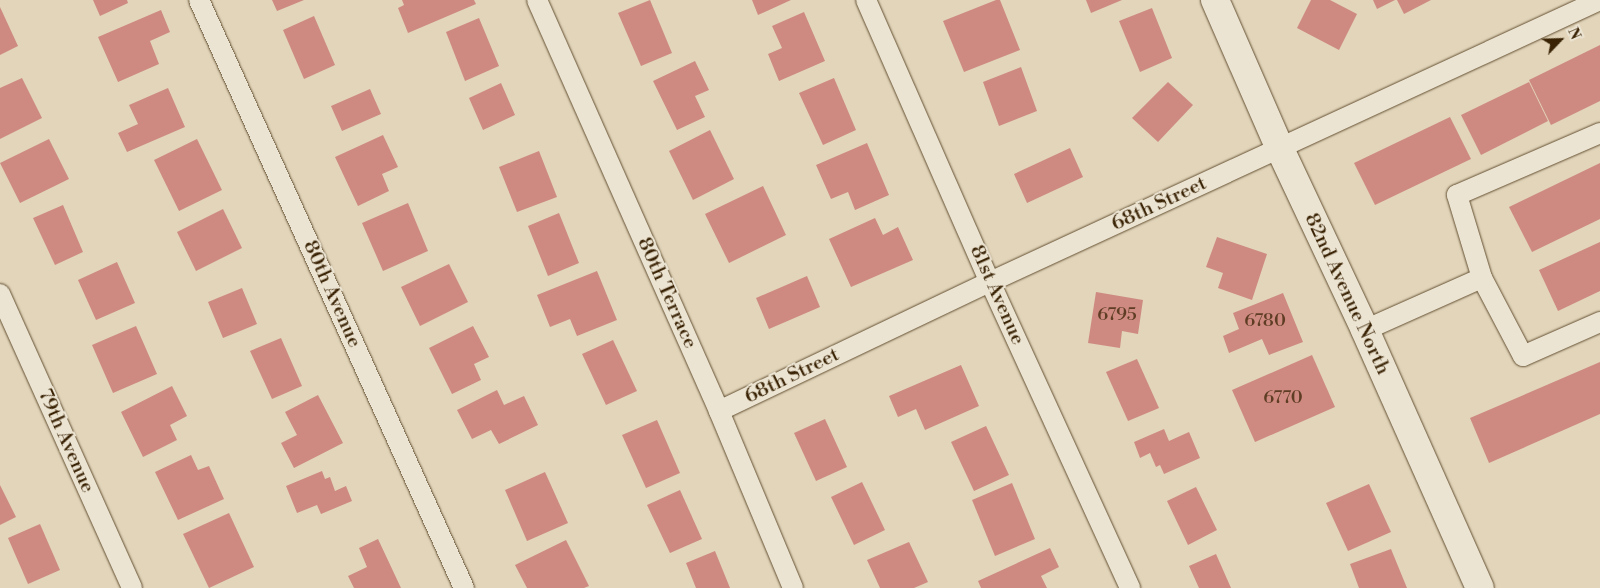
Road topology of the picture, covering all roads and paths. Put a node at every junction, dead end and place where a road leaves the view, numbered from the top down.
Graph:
1 (199, 0) edge
2 (537, 0) edge
3 (866, 0) edge
4 (1215, 0) edge
5 (1600, 0) edge
6 (1600, 132) edge
7 (1280, 149) junction
8 (1482, 278) junction
9 (990, 282) junction
10 (0, 294) edge
11 (1600, 322) edge
12 (1365, 330) junction
13 (719, 411) junction
14 (132, 588) edge
15 (464, 588) edge
16 (793, 588) edge
17 (1130, 588) edge
18 (1480, 588) edge

1 - 15 street, 80th Avenue
2 - 13 street, 80th Terrace
3 - 9 street, 81st Avenue
4 - 7 street, 82nd Avenue North
5 - 7 street, 68th Street
6 - 8 street
7 - 9 street, 68th Street
7 - 12 street, 82nd Avenue North
8 - 11 street
8 - 12 street
9 - 13 street, 68th Street
9 - 17 street, 81st Avenue
10 - 14 street, 79th Avenue
12 - 18 street, 82nd Avenue North
13 - 16 street, 80th Terrace

